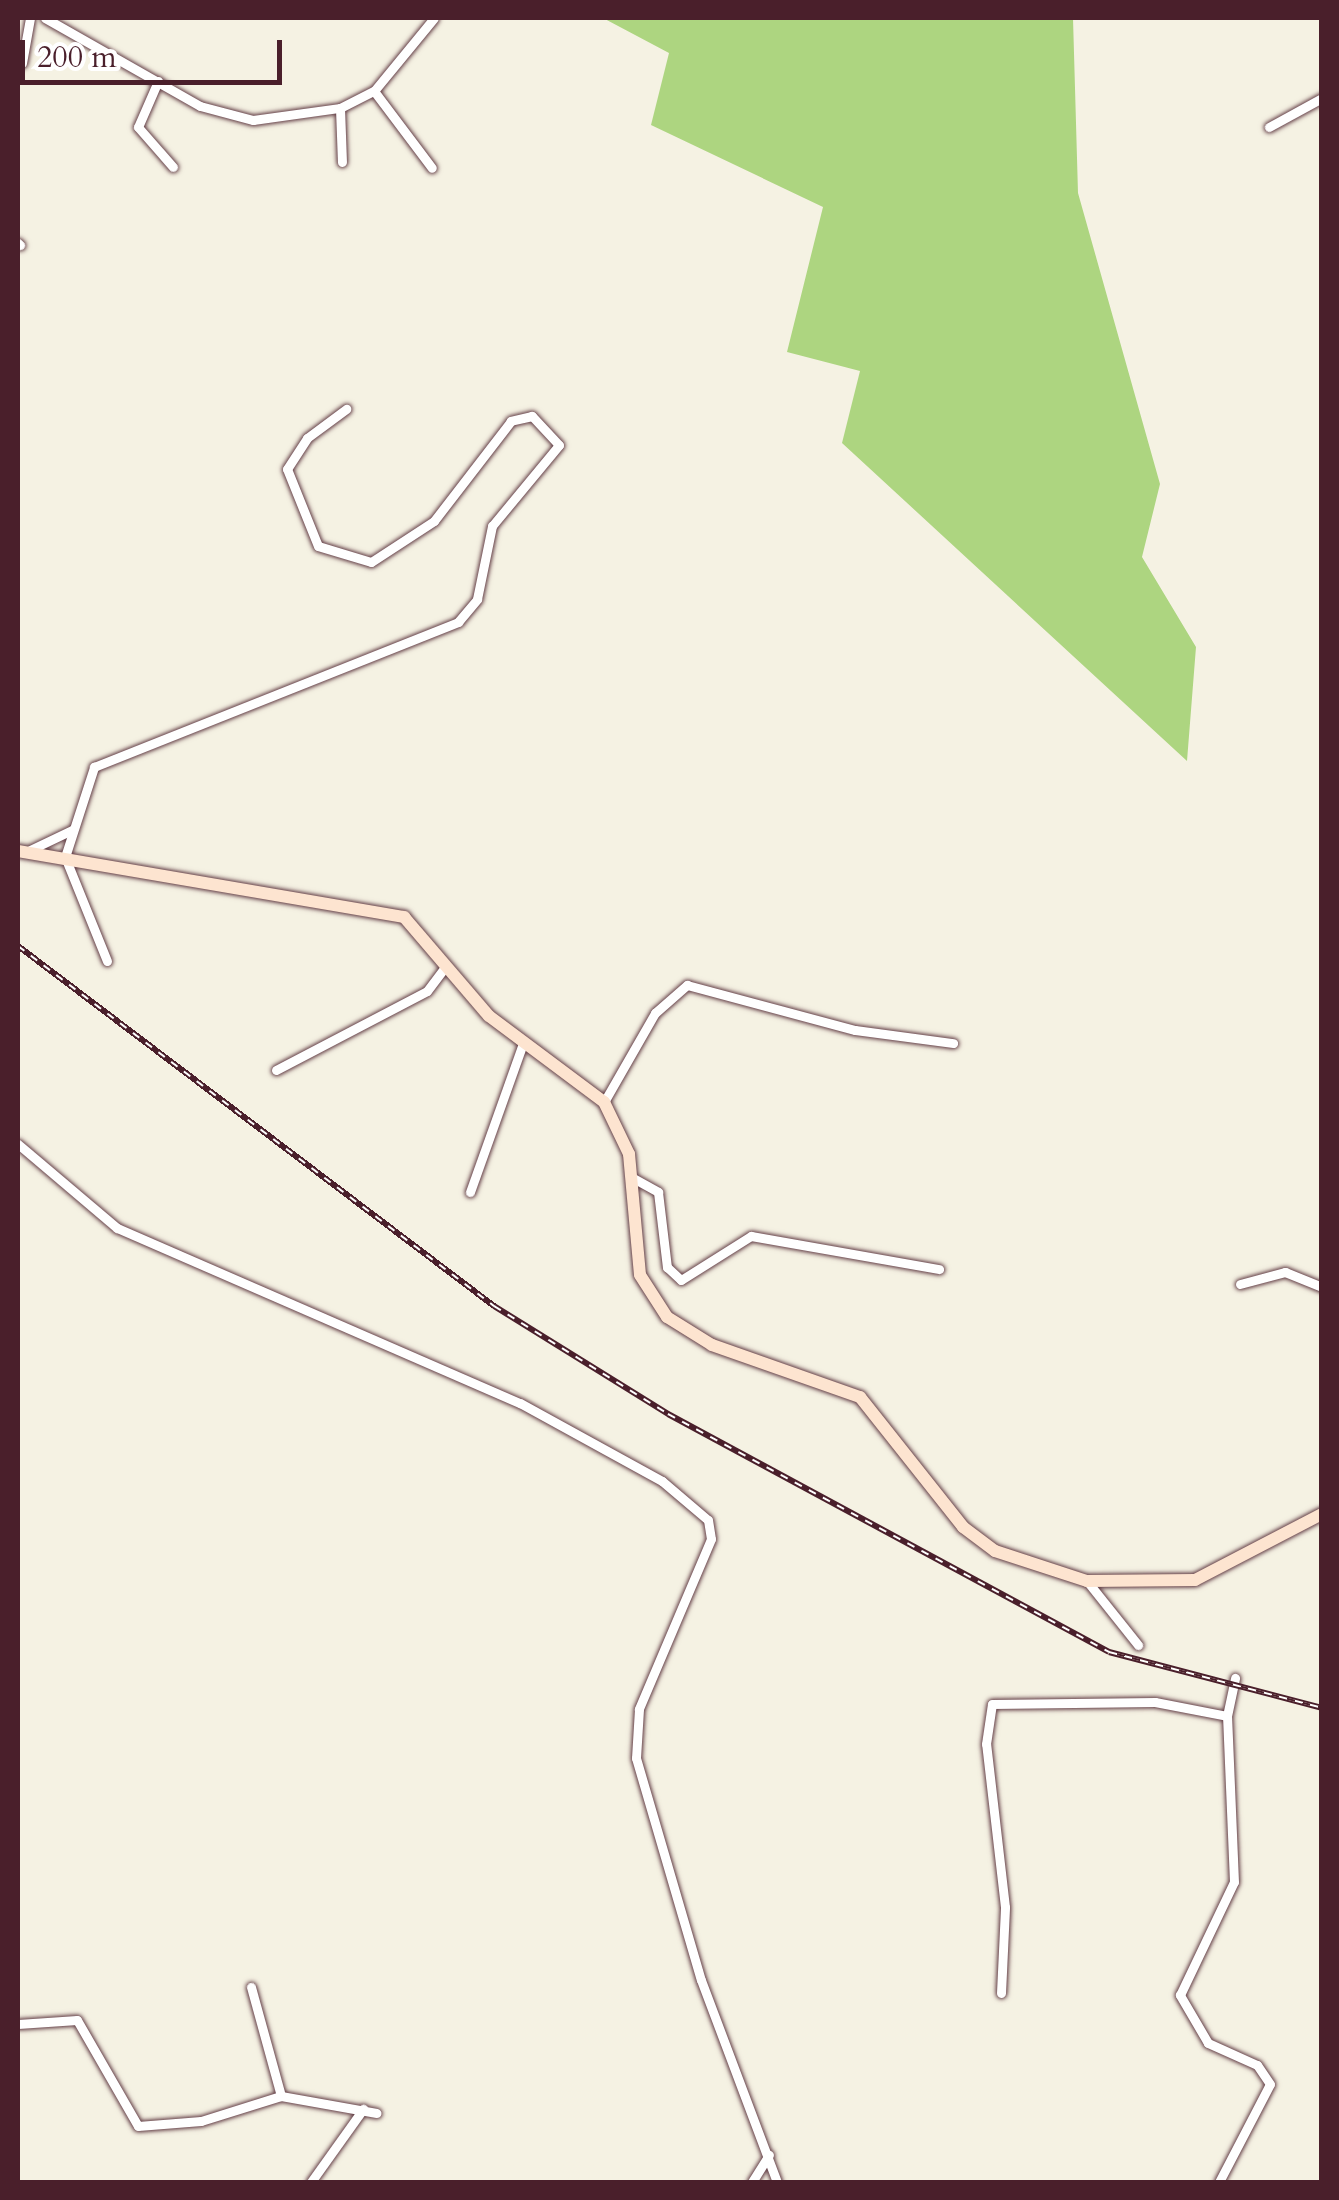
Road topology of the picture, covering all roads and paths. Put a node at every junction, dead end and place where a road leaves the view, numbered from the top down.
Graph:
1 (30, 18) edge
2 (45, 18) edge
3 (434, 18) edge
4 (22, 63) dead end
5 (158, 81) junction
6 (374, 91) junction
7 (1322, 98) edge
8 (340, 108) junction
9 (1269, 128) dead end
10 (342, 162) dead end
11 (174, 168) dead end
12 (432, 168) dead end
13 (346, 409) dead end
14 (72, 830) junction
15 (22, 851) edge
16 (65, 857) junction
17 (107, 962) dead end
18 (443, 970) junction
19 (523, 1043) junction
20 (953, 1043) dead end
21 (276, 1070) dead end
22 (604, 1102) junction
23 (18, 1144) edge
24 (634, 1178) junction
25 (470, 1192) dead end
26 (939, 1269) dead end
27 (1240, 1284) dead end
28 (1322, 1287) edge
29 (1322, 1514) edge
30 (1087, 1580) junction
31 (1138, 1645) dead end
32 (1235, 1678) dead end
33 (1227, 1716) junction
34 (251, 1987) dead end
35 (1001, 1994) dead end
36 (18, 2024) edge
37 (281, 2096) junction
38 (363, 2109) junction
39 (376, 2113) dead end
40 (770, 2155) junction
41 (312, 2182) edge
42 (752, 2182) edge
43 (777, 2182) edge
44 (1219, 2182) edge

1 - 4 street
2 - 5 street
3 - 6 street
5 - 8 street
5 - 11 street
6 - 8 street
6 - 12 street
7 - 9 street
8 - 10 street
13 - 14 street
14 - 15 street
14 - 16 street
15 - 16 street
16 - 17 street
16 - 18 street
18 - 19 street
18 - 21 street
19 - 22 street
19 - 25 street
20 - 22 street
22 - 24 street
23 - 40 street
24 - 26 street
24 - 30 street
27 - 28 street
29 - 30 street
30 - 31 street
32 - 33 street
33 - 35 street
33 - 44 street
34 - 37 street
36 - 37 street
37 - 38 street
38 - 39 street
38 - 41 street
40 - 42 street
40 - 43 street

